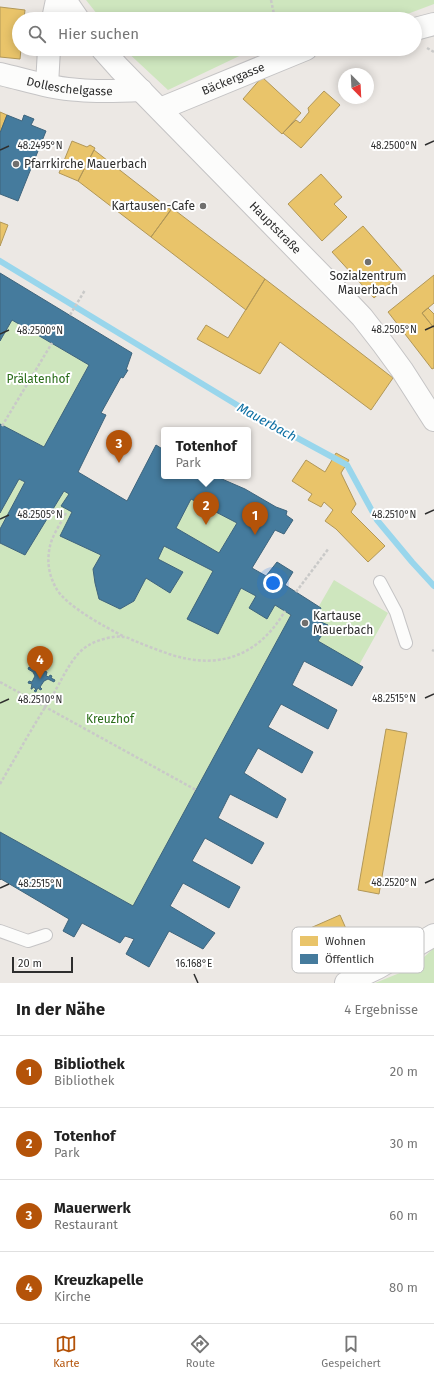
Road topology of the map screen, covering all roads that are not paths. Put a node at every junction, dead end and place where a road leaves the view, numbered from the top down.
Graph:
1 (57, 0) edge
2 (65, 0) edge
3 (54, 12) edge
4 (73, 12) edge
5 (434, 24) edge
6 (422, 27) edge
7 (49, 56) edge
8 (109, 56) edge
9 (289, 56) edge
10 (0, 74) edge
11 (47, 85) junction
12 (141, 90) junction
13 (160, 109) junction
14 (434, 420) edge
15 (380, 582) dead end
16 (406, 643) dead end
17 (0, 931) edge
18 (46, 935) dead end
19 (434, 935) edge
20 (424, 941) edge
21 (367, 973) edge
22 (346, 983) edge

1 - 3 main road
2 - 4 main road
5 - 6 main road
7 - 11 main road
8 - 12 main road, Hauptstraße
9 - 13 main road, Bäckergasse
10 - 11 main road, Dolleschelgasse
11 - 12 main road, Dolleschelgasse
12 - 13 main road, Hauptstraße
13 - 14 main road, Hauptstraße
15 - 16 lane
17 - 18 lane
19 - 20 main road
21 - 22 main road

